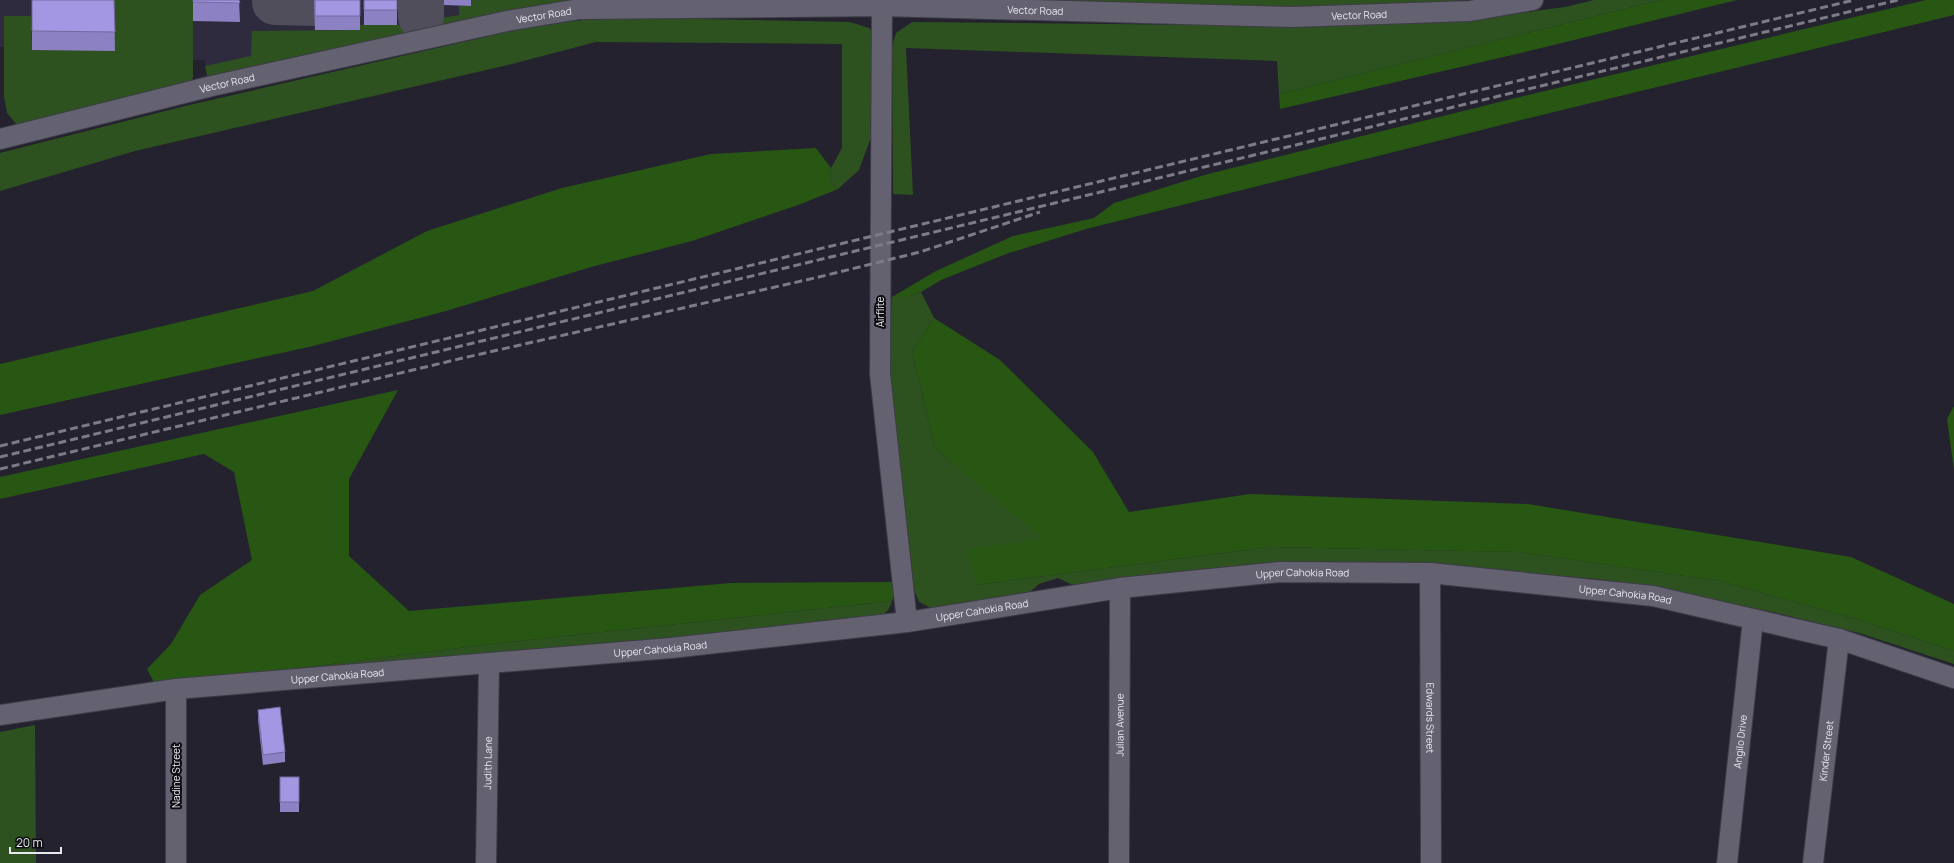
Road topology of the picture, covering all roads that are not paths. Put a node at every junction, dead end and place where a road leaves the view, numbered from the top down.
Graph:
1 (1533, 0) edge
2 (882, 3) edge
3 (820, 4) edge
4 (0, 139) edge
5 (1430, 573) junction
6 (1120, 588) junction
7 (1753, 619) junction
8 (907, 622) junction
9 (1839, 639) junction
10 (489, 663) junction
11 (1954, 678) edge
12 (176, 689) junction
13 (0, 715) edge
14 (176, 863) edge
15 (486, 863) edge
16 (1119, 863) edge
17 (1431, 863) edge
18 (1727, 863) edge
19 (1813, 863) edge

1 - 2 street, Vector Road
2 - 3 street, Vector Road
2 - 8 street, Airflite
3 - 4 street, Vector Road
5 - 6 street, Upper Cahokia Road
5 - 7 street, Upper Cahokia Road
5 - 17 street, Edwards Street
6 - 8 street, Upper Cahokia Road
6 - 16 street, Julian Avenue
7 - 9 street, Upper Cahokia Road
7 - 18 street, Angilo Drive
8 - 10 street, Upper Cahokia Road
9 - 11 street, Upper Cahokia Road
9 - 19 street, Kinder Street
10 - 12 street, Upper Cahokia Road
10 - 15 street, Judith Lane
12 - 13 street, Upper Cahokia Road
12 - 14 street, Nadine Street

